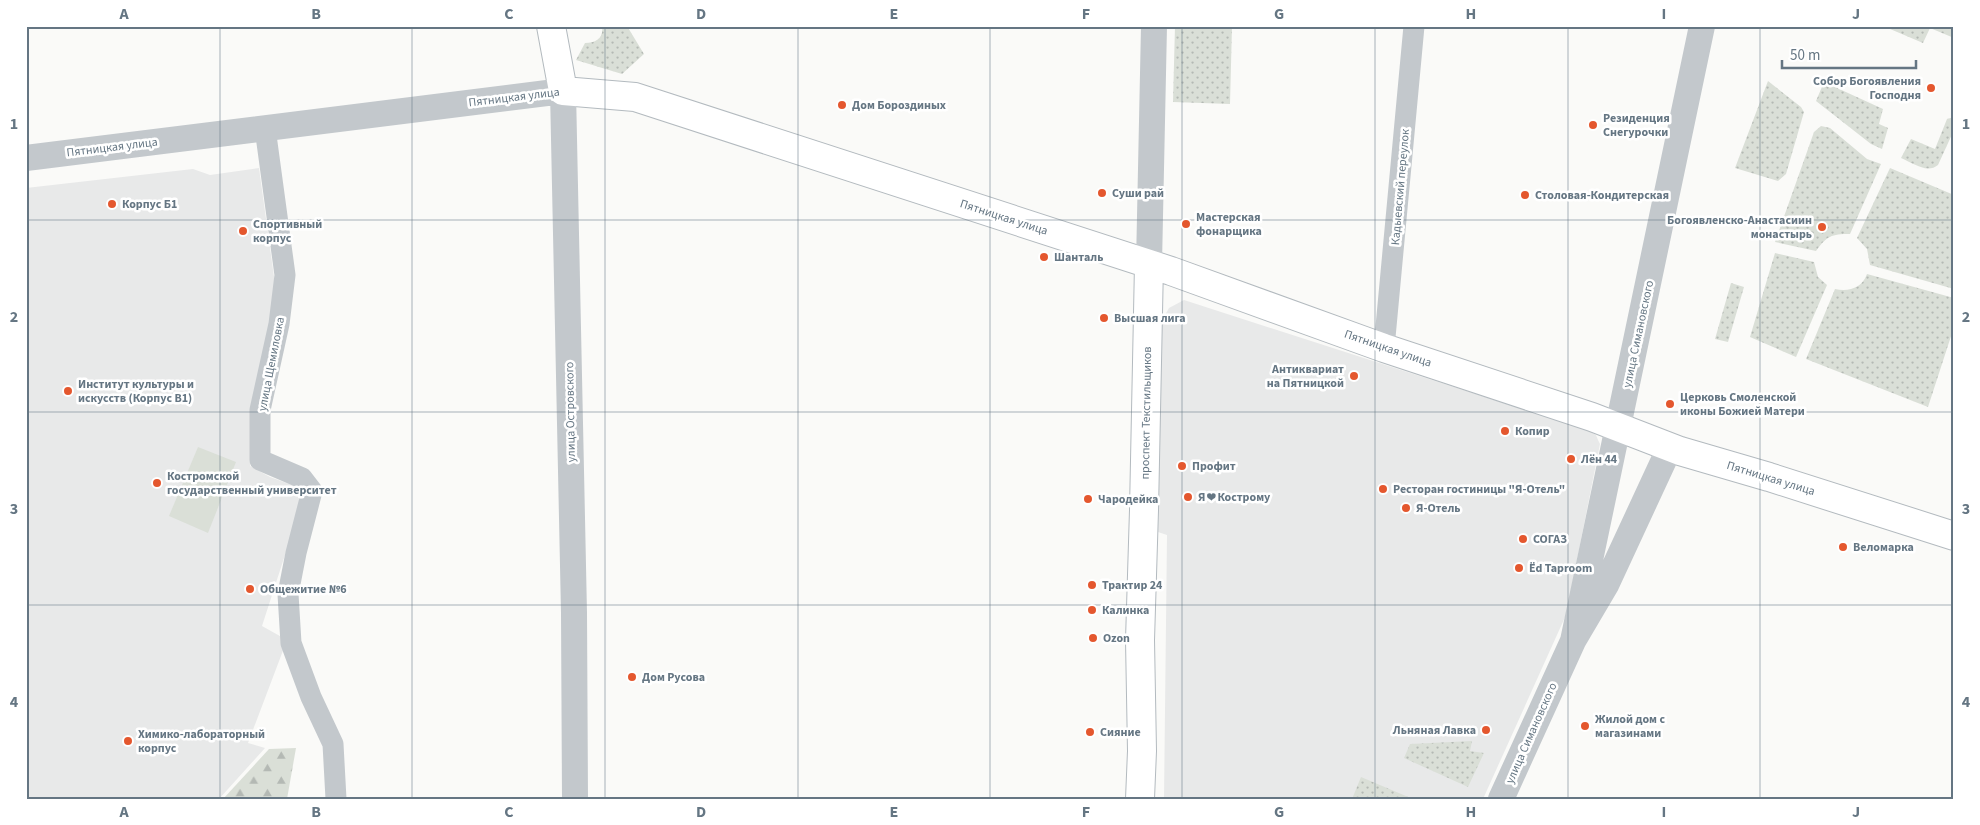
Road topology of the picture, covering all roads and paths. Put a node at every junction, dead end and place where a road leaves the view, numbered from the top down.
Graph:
1 (551, 26) edge
2 (1154, 26) edge
3 (1414, 26) edge
4 (1702, 26) edge
5 (563, 91) junction
6 (265, 128) junction
7 (26, 158) edge
8 (1149, 264) junction
9 (1384, 348) junction
10 (1619, 427) junction
11 (1670, 447) junction
12 (1954, 536) edge
13 (1573, 641) junction
14 (336, 799) edge
15 (576, 799) edge
16 (1140, 799) edge
17 (1501, 799) edge

1 - 5 main road, улица Островского
2 - 8 street, проспект Текстильщиков
3 - 9 street, Кадыевский переулок
4 - 10 street, улица Симановского
5 - 6 street, Пятницкая улица
5 - 8 main road, Пятницкая улица
5 - 15 street, улица Островского
6 - 7 street, Пятницкая улица
6 - 14 street, улица Щемиловка
8 - 9 main road, Пятницкая улица
8 - 16 main road, проспект Текстильщиков
9 - 10 main road, Пятницкая улица
10 - 11 main road, Пятницкая улица
10 - 13 street, улица Симановского
11 - 12 main road, Пятницкая улица
11 - 13 street, улица Симановского
13 - 17 street, улица Симановского

